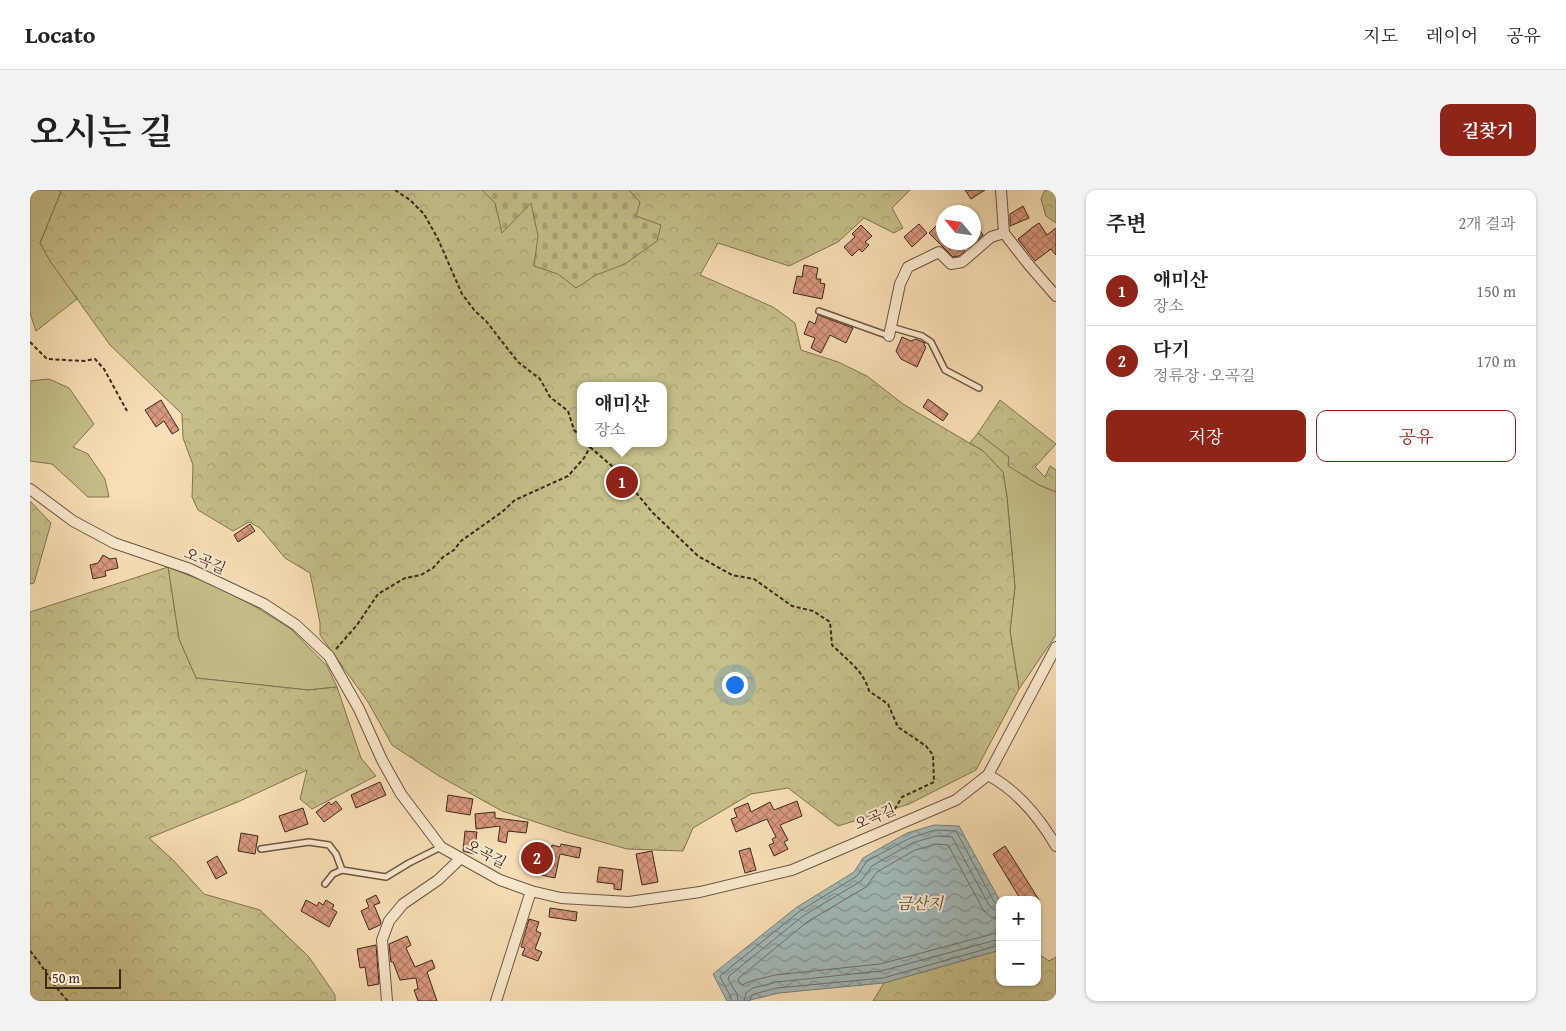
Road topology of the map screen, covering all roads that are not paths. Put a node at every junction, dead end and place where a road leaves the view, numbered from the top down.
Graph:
1 (1001, 190) edge
2 (1004, 233) junction
3 (1056, 296) edge
4 (819, 311) dead end
5 (890, 331) junction
6 (979, 388) dead end
7 (30, 489) edge
8 (1056, 647) edge
9 (988, 775) junction
10 (1056, 846) edge
11 (441, 847) junction
12 (261, 849) dead end
13 (460, 858) junction
14 (342, 870) junction
15 (325, 884) dead end
16 (531, 891) junction
17 (387, 1001) edge
18 (496, 1001) edge

1 - 2 street
2 - 3 street
2 - 5 street
4 - 5 lane
5 - 6 lane
7 - 11 street, 오곡길
8 - 9 street
9 - 10 street
9 - 16 street, 오곡길
11 - 13 street, 오곡길
11 - 14 lane
12 - 14 lane
13 - 16 street, 오곡길
13 - 17 street
14 - 15 lane
16 - 18 street

